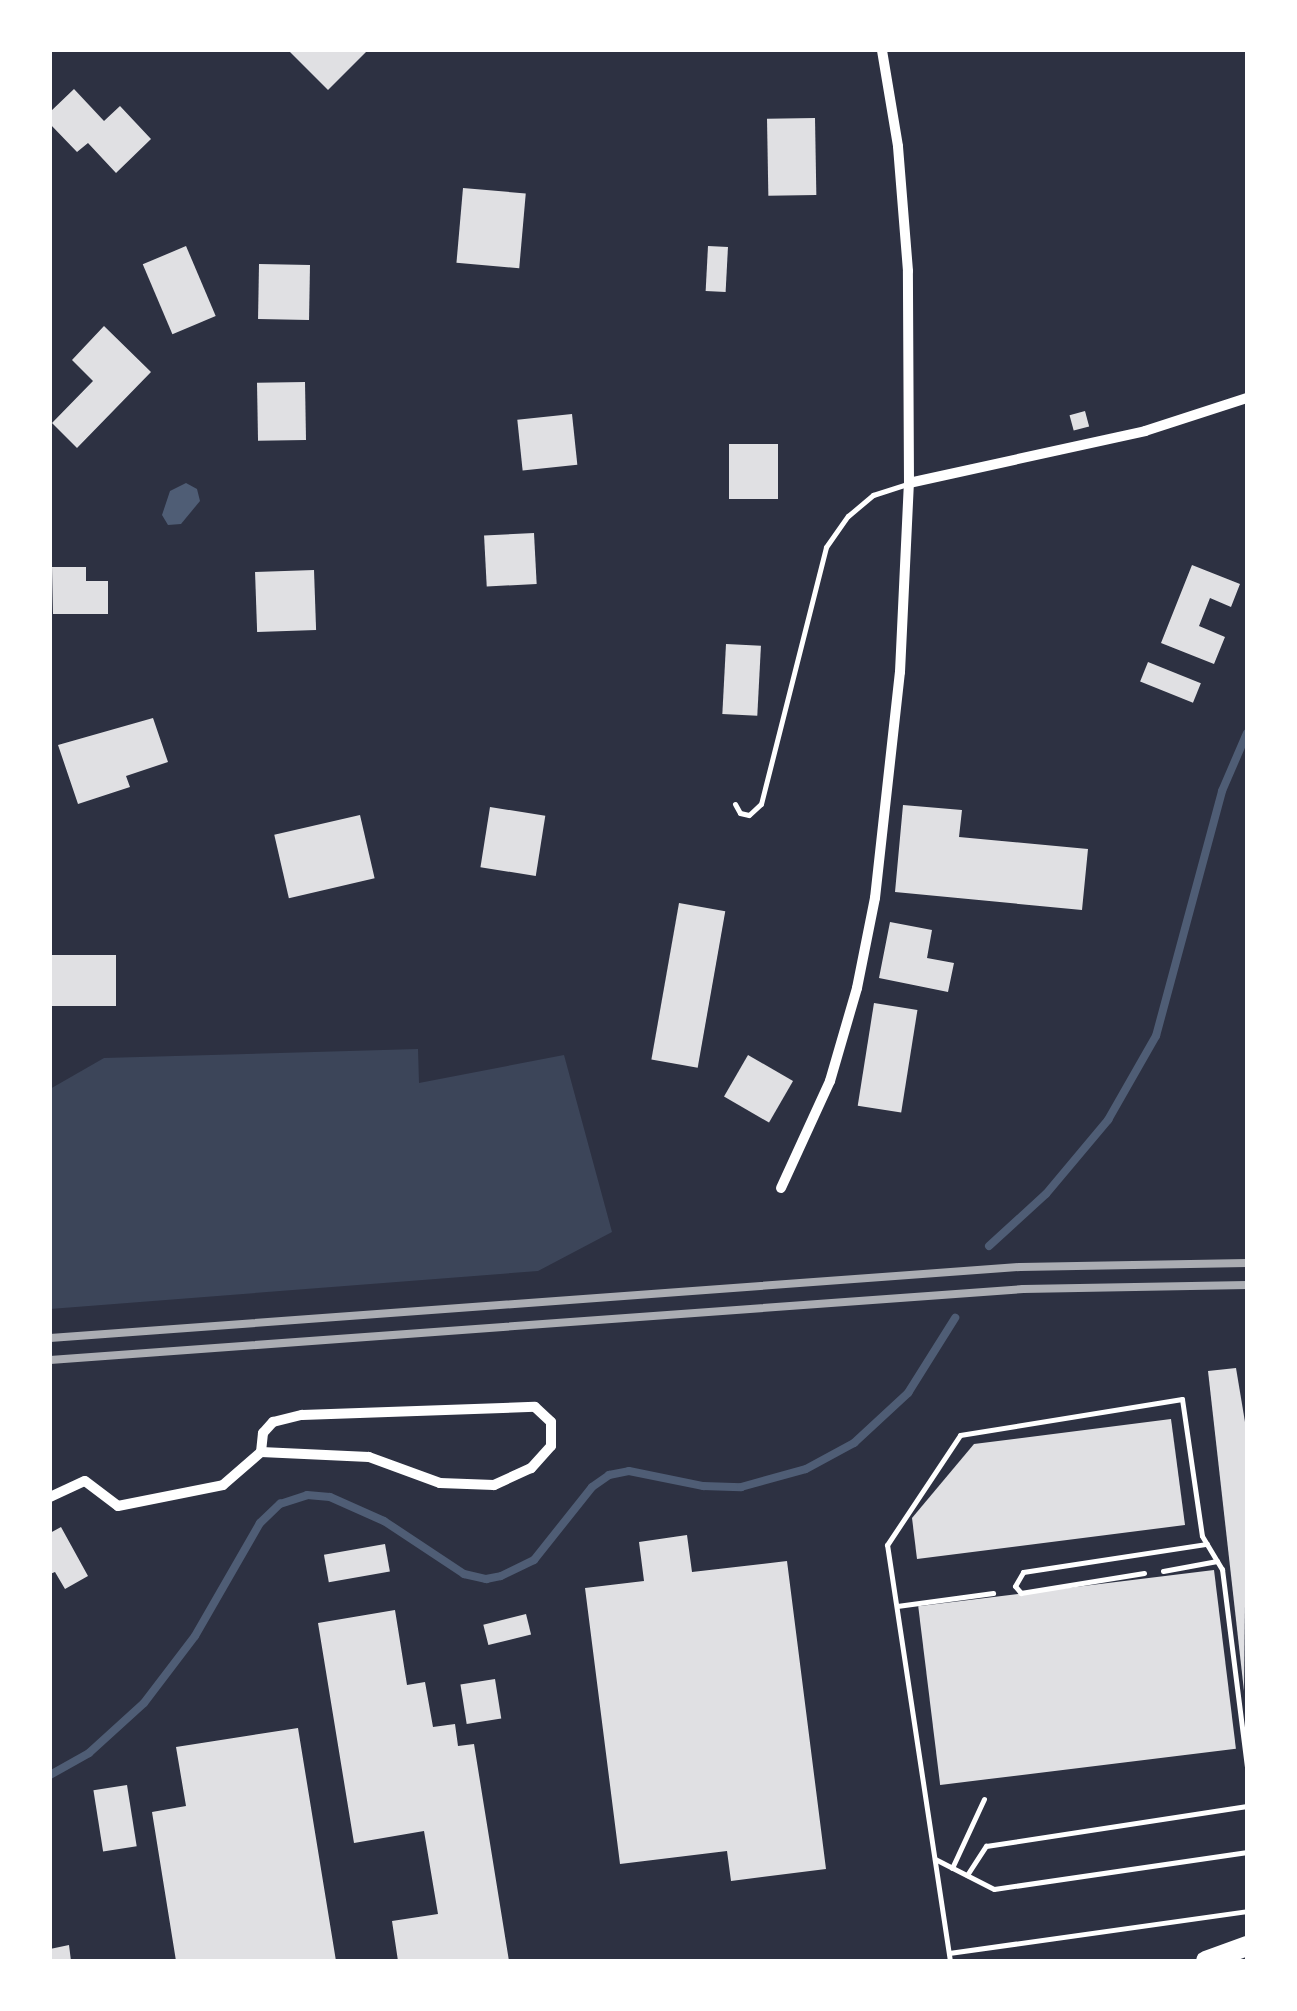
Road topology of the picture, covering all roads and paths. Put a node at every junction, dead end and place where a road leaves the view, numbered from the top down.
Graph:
1 (882, 50) edge
2 (1247, 398) edge
3 (909, 484) junction
4 (735, 804) dead end
5 (781, 1188) dead end
6 (261, 1452) junction
7 (50, 1497) edge
8 (1207, 1544) junction
9 (1217, 1560) junction
10 (1163, 1571) dead end
11 (1144, 1573) dead end
12 (993, 1593) dead end
13 (897, 1606) junction
14 (1247, 1768) edge
15 (984, 1800) dead end
16 (1247, 1806) edge
17 (1247, 1852) edge
18 (935, 1859) junction
19 (952, 1868) junction
20 (967, 1875) junction
21 (1247, 1910) edge
22 (1247, 1946) edge
23 (950, 1957) edge
24 (1206, 1961) edge

1 - 3 street
2 - 3 street
3 - 4 lane
3 - 5 street
6 - 6 street
6 - 7 street
8 - 9 lane
8 - 11 lane
8 - 13 lane
9 - 10 lane
9 - 14 lane
12 - 13 lane
13 - 18 lane
15 - 19 lane
16 - 20 lane
17 - 20 lane
18 - 19 lane
18 - 23 lane
19 - 20 lane
21 - 23 lane
22 - 24 highway

